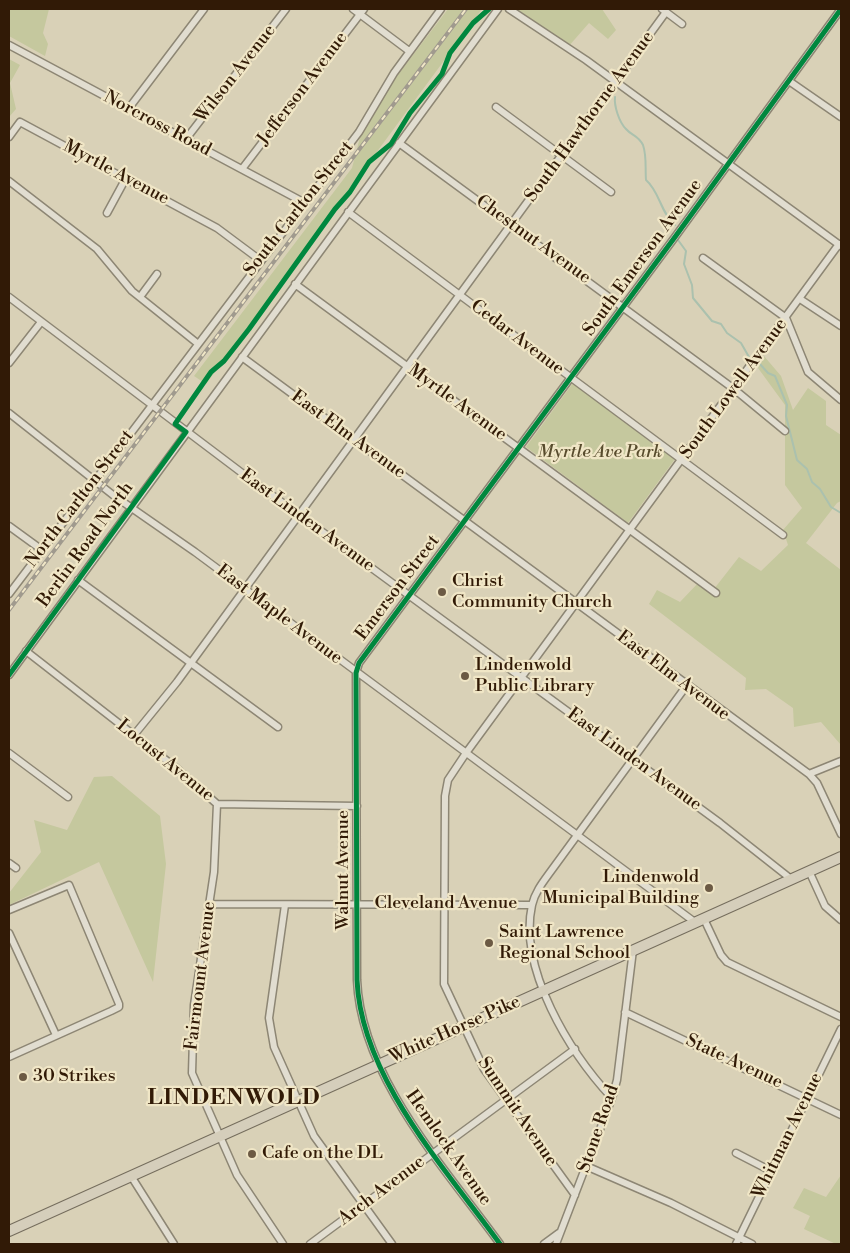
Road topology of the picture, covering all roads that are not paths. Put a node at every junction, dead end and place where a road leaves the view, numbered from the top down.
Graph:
1 (204, 9) edge
2 (286, 9) edge
3 (353, 9) edge
4 (441, 9) edge
5 (498, 9) edge
6 (509, 9) edge
7 (841, 9) edge
8 (664, 10) edge
9 (362, 11) edge
10 (682, 24) dead end
11 (9, 45) edge
12 (409, 51) junction
13 (789, 81) junction
14 (617, 83) junction
15 (129, 108) junction
16 (496, 108) dead end
17 (841, 117) edge
18 (9, 137) edge
19 (186, 139) junction
20 (399, 143) junction
21 (563, 154) junction
22 (728, 165) junction
23 (242, 169) junction
24 (126, 178) junction
25 (9, 181) edge
26 (611, 192) dead end
27 (305, 203) junction
28 (348, 212) junction
29 (107, 213) dead end
30 (512, 224) junction
31 (840, 245) edge
32 (703, 258) dead end
33 (260, 260) junction
34 (157, 274) dead end
35 (295, 284) junction
36 (459, 295) junction
37 (9, 297) edge
38 (140, 297) junction
39 (800, 298) junction
40 (624, 306) junction
41 (786, 318) junction
42 (41, 322) junction
43 (841, 326) edge
44 (197, 343) junction
45 (242, 357) junction
46 (9, 363) edge
47 (406, 366) junction
48 (571, 378) junction
49 (734, 389) junction
50 (841, 400) edge
51 (150, 405) junction
52 (9, 414) edge
53 (785, 430) dead end
54 (186, 432) junction
55 (354, 438) junction
56 (519, 448) junction
57 (682, 460) junction
58 (94, 480) junction
59 (131, 507) junction
60 (299, 515) junction
61 (465, 522) junction
62 (9, 526) edge
63 (630, 530) junction
64 (783, 535) dead end
65 (42, 550) junction
66 (78, 580) junction
67 (244, 589) junction
68 (716, 593) dead end
69 (9, 594) edge
70 (409, 596) junction
71 (576, 604) junction
72 (26, 651) junction
73 (190, 662) junction
74 (356, 672) junction
75 (9, 675) edge
76 (520, 678) junction
77 (687, 685) junction
78 (278, 727) dead end
79 (134, 735) junction
80 (9, 753) edge
81 (466, 753) junction
82 (633, 760) junction
83 (841, 761) edge
84 (808, 774) junction
85 (448, 783) joint
86 (68, 797) dead end
87 (217, 804) junction
88 (357, 806) junction
89 (841, 834) edge
90 (578, 835) junction
91 (841, 857) edge
92 (9, 863) edge
93 (16, 868) dead end
94 (809, 871) junction
95 (791, 879) junction
96 (209, 904) junction
97 (358, 904) junction
98 (285, 905) junction
99 (444, 905) junction
100 (532, 905) junction
101 (9, 910) edge
102 (841, 920) edge
103 (700, 921) junction
104 (9, 933) edge
105 (634, 950) junction
106 (545, 990) junction
107 (625, 1012) junction
108 (841, 1017) edge
109 (464, 1026) junction
110 (841, 1029) edge
111 (56, 1035) junction
112 (575, 1050) junction
113 (9, 1057) edge
114 (379, 1064) junction
115 (612, 1098) junction
116 (808, 1098) junction
117 (298, 1100) junction
118 (506, 1101) junction
119 (841, 1115) edge
120 (218, 1136) junction
121 (433, 1152) junction
122 (736, 1153) dead end
123 (586, 1166) junction
124 (771, 1171) junction
125 (131, 1176) junction
126 (575, 1196) junction
127 (363, 1204) junction
128 (9, 1231) edge
129 (560, 1232) junction
130 (738, 1241) edge
131 (174, 1244) edge
132 (284, 1244) edge
133 (310, 1244) edge
134 (392, 1244) edge
135 (500, 1244) edge
136 (544, 1244) edge
137 (556, 1244) edge
138 (752, 1244) edge

1 - 15 street
2 - 19 street, Wilson Avenue
3 - 9 street
4 - 12 street, South Carlton Street
5 - 20 street, Berlin Road North
6 - 14 street
7 - 13 street, South Emerson Avenue
8 - 10 street
8 - 14 street, South Hawthorne Avenue
9 - 12 street
9 - 23 street, Jefferson Avenue
11 - 15 street, Norcross Road
12 - 27 street, South Carlton Street
13 - 17 street
13 - 22 street, South Emerson Avenue
14 - 21 street, South Hawthorne Avenue
14 - 22 street
15 - 19 street, Norcross Road
16 - 21 street
18 - 24 street, Myrtle Avenue
19 - 23 street, Norcross Road
20 - 28 street, Berlin Road North
20 - 30 street, Chestnut Avenue
21 - 26 street
21 - 30 street, South Hawthorne Avenue
22 - 31 street
22 - 40 street, South Emerson Avenue
23 - 27 street, Norcross Road
24 - 29 street
24 - 33 street, Myrtle Avenue
25 - 38 street
27 - 33 street, South Carlton Street
28 - 35 street, Berlin Road North
28 - 36 street, Cedar Avenue
30 - 36 street, South Hawthorne Avenue
30 - 40 street, Chestnut Avenue
31 - 39 street, South Lowell Avenue
32 - 41 street
33 - 44 street, South Carlton Street
34 - 38 street
35 - 45 street, Berlin Road North
35 - 47 street, Myrtle Avenue
36 - 47 street, South Hawthorne Avenue
36 - 48 street, Cedar Avenue
37 - 42 street, East Linden Avenue
38 - 44 street
39 - 41 street, South Lowell Avenue
39 - 43 street
40 - 48 street, South Emerson Avenue
40 - 49 street, Chestnut Avenue
41 - 49 street, South Lowell Avenue
41 - 50 street
42 - 46 street
42 - 51 street, East Linden Avenue
44 - 51 street, South Carlton Street
45 - 54 street, Berlin Road North
45 - 55 street, East Elm Avenue
47 - 55 street, South Hawthorne Avenue
47 - 56 street, Myrtle Avenue
48 - 56 street, South Emerson Avenue
48 - 57 street, Cedar Avenue
49 - 53 street, Chestnut Avenue
49 - 57 street, South Lowell Avenue
51 - 54 street, East Linden Avenue
51 - 58 street, North Carlton Street
52 - 58 street, East Maple Avenue
54 - 59 street, Berlin Road North
54 - 60 street, East Linden Avenue
55 - 60 street, South Hawthorne Avenue
55 - 61 street, East Elm Avenue
56 - 61 street, South Emerson Avenue
56 - 63 street, Myrtle Avenue
57 - 63 street, South Lowell Avenue
57 - 64 street, Cedar Avenue
58 - 59 street, East Maple Avenue
58 - 65 street, North Carlton Street
59 - 66 street, Berlin Road North
59 - 67 street, East Maple Avenue
60 - 67 street, South Hawthorne Avenue
60 - 70 street, East Linden Avenue
61 - 70 street, Emerson Street
61 - 71 street, East Elm Avenue
62 - 65 street
63 - 68 street, Myrtle Avenue
63 - 71 street, South Lowell Avenue
65 - 69 street, North Carlton Street
66 - 72 street, Berlin Road North
66 - 73 street
67 - 73 street, South Hawthorne Avenue
67 - 74 street, East Maple Avenue
70 - 74 street, Emerson Street
70 - 76 street, East Linden Avenue
71 - 76 street, South Lowell Avenue
71 - 77 street, East Elm Avenue
72 - 75 street, Berlin Road North
72 - 79 street, Locust Avenue
73 - 78 street
73 - 79 street, South Hawthorne Avenue
74 - 81 street, East Maple Avenue
74 - 88 street, Walnut Avenue
76 - 81 street, South Lowell Avenue
76 - 82 street, East Linden Avenue
77 - 82 street
77 - 84 street, East Elm Avenue
79 - 87 street, Locust Avenue
80 - 86 street
81 - 85 street, South Lowell Avenue
81 - 90 street, East Maple Avenue
82 - 90 street
82 - 95 street, East Linden Avenue
83 - 84 street
84 - 89 street, East Elm Avenue
85 - 99 street, Summit Avenue
87 - 88 street, Locust Avenue
87 - 96 street, Fairmount Avenue
88 - 97 street, Walnut Avenue
90 - 100 street
90 - 103 street, East Maple Avenue
91 - 94 highway, White Horse Pike
92 - 93 street
94 - 95 highway, White Horse Pike
94 - 102 street
95 - 103 highway, White Horse Pike
96 - 98 street, Cleveland Avenue
96 - 120 street, Fairmount Avenue
97 - 98 street, Cleveland Avenue
97 - 99 street, Cleveland Avenue
97 - 114 street, Walnut Avenue
98 - 117 street
99 - 100 street, Cleveland Avenue
99 - 109 street, Summit Avenue
100 - 106 street
101 - 111 street
103 - 105 highway, White Horse Pike
103 - 108 street
104 - 111 street
105 - 106 highway, White Horse Pike
105 - 107 street, Stone Road
106 - 109 highway, White Horse Pike
106 - 112 street
107 - 115 street, Stone Road
107 - 116 street, State Avenue
109 - 114 highway, White Horse Pike
109 - 118 street, Summit Avenue
110 - 116 street, Whitman Avenue
111 - 113 street
112 - 115 street
112 - 118 street, Arch Avenue
114 - 117 highway, White Horse Pike
114 - 121 street, Hemlock Avenue
115 - 123 street, Stone Road
116 - 119 street, State Avenue
116 - 124 street, Whitman Avenue
117 - 120 highway, White Horse Pike
117 - 127 street
118 - 121 street, Arch Avenue
118 - 126 street, Summit Avenue
120 - 125 highway, White Horse Pike
120 - 132 street, Fairmount Avenue
121 - 127 street, Arch Avenue
121 - 135 street, Hemlock Avenue
122 - 124 street
123 - 126 street, Stone Road
123 - 130 street
124 - 130 street, Whitman Avenue
125 - 128 highway, White Horse Pike
125 - 131 street
126 - 129 street, Stone Road
127 - 133 street, Arch Avenue
127 - 134 street
129 - 136 street
129 - 137 street, Stone Road
130 - 138 street

